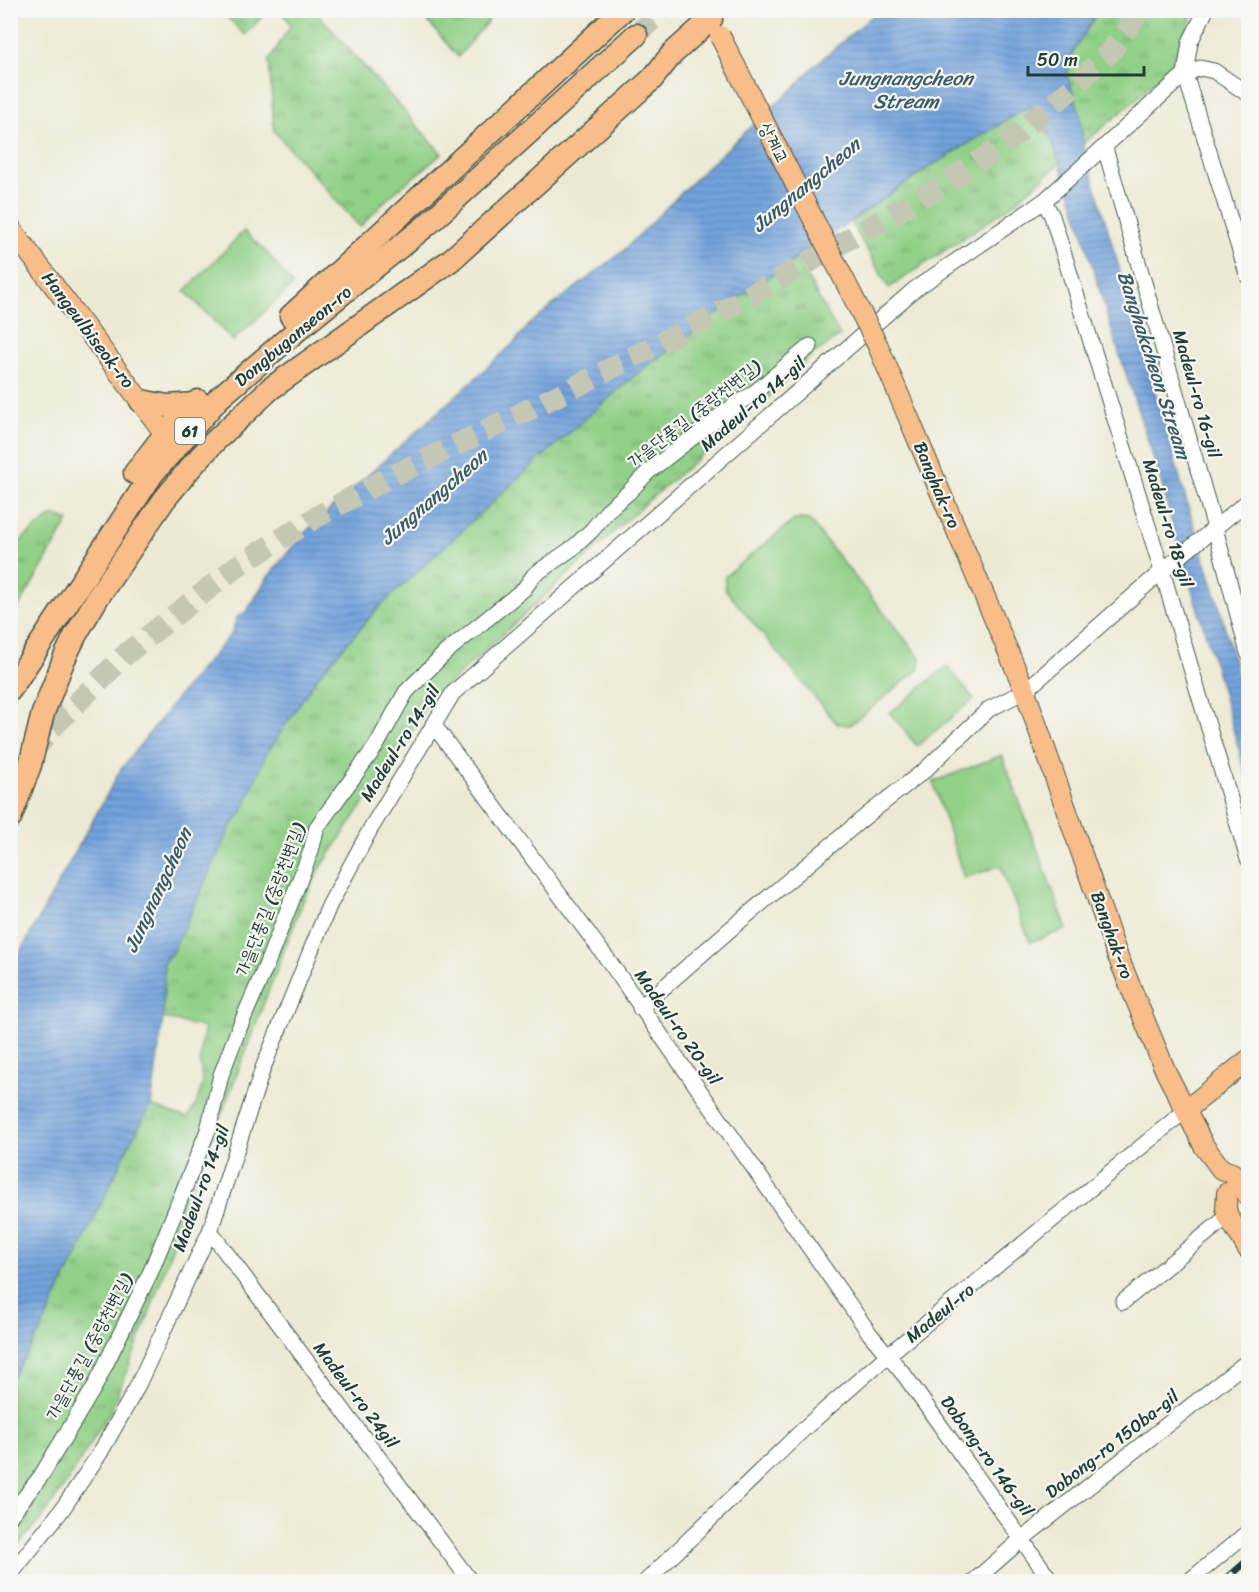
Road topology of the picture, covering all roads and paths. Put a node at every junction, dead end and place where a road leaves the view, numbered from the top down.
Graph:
1 (623, 10) edge
2 (1206, 10) edge
3 (712, 22) edge
4 (636, 35) tunnel mouth
5 (1185, 74) junction
6 (1248, 94) edge
7 (1101, 151) junction
8 (1044, 201) junction
9 (10, 227) edge
10 (1248, 277) edge
11 (810, 346) dead end
12 (878, 346) joint
13 (141, 401) junction
14 (195, 404) junction
15 (165, 434) junction
16 (1248, 501) edge
17 (1212, 530) junction
18 (1166, 567) junction
19 (79, 584) junction
20 (1248, 653) edge
21 (12, 686) edge
22 (1025, 691) junction
23 (434, 724) junction
24 (10, 818) edge
25 (1248, 859) edge
26 (640, 1008) junction
27 (1248, 1060) edge
28 (1185, 1110) junction
29 (1242, 1193) edge
30 (1228, 1216) junction
31 (1248, 1223) edge
32 (210, 1231) junction
33 (1248, 1249) edge
34 (1123, 1302) dead end
35 (888, 1355) junction
36 (1248, 1361) edge
37 (10, 1516) edge
38 (1248, 1532) edge
39 (1022, 1539) junction
40 (10, 1575) edge
41 (471, 1581) edge
42 (645, 1581) edge
43 (973, 1581) edge
44 (1052, 1581) edge
45 (1188, 1581) edge

1 - 14 highway
2 - 5 street
3 - 12 main road, 상계교, bridge
3 - 24 highway
4 - 19 highway, Dongbuganseon-ro / 61
5 - 6 street
5 - 7 street, Madeul-ro 14-gil
5 - 10 street
7 - 8 street, Madeul-ro 14-gil
7 - 17 street, Madeul-ro 16-gil
8 - 18 street, Madeul-ro 18-gil
8 - 23 street, Madeul-ro 14-gil
9 - 13 main road, Hangeulbiseok-ro
11 - 37 street, 가을단풍길 (중랑천변길)
12 - 22 main road, Banghak-ro
13 - 14 highway
13 - 15 main road, Hangeulbiseok-ro
14 - 15 highway
15 - 19 highway
16 - 17 street
17 - 18 street
17 - 20 street, Madeul-ro 16-gil
18 - 22 street
18 - 25 street, Madeul-ro 18-gil
19 - 21 highway, Dongbuganseon-ro / 61
22 - 26 street
22 - 28 main road, Banghak-ro
23 - 26 street, Madeul-ro 20-gil
23 - 32 street, Madeul-ro 14-gil
26 - 35 street, Madeul-ro 20-gil
27 - 28 main road, Madeul-ro
28 - 29 main road, Banghak-ro
28 - 35 street, Madeul-ro
29 - 30 main road
29 - 31 main road, Banghak-ro
30 - 33 main road
30 - 34 street
32 - 40 street, Madeul-ro 14-gil
32 - 41 street, Madeul-ro 24gil
35 - 39 street, Dobong-ro 146-gil
35 - 42 street, Madeul-ro
36 - 39 street, Dobong-ro 150ba-gil
38 - 45 street
39 - 43 street, Dobong-ro 150ba-gil
39 - 44 street, Dobong-ro 146-gil

